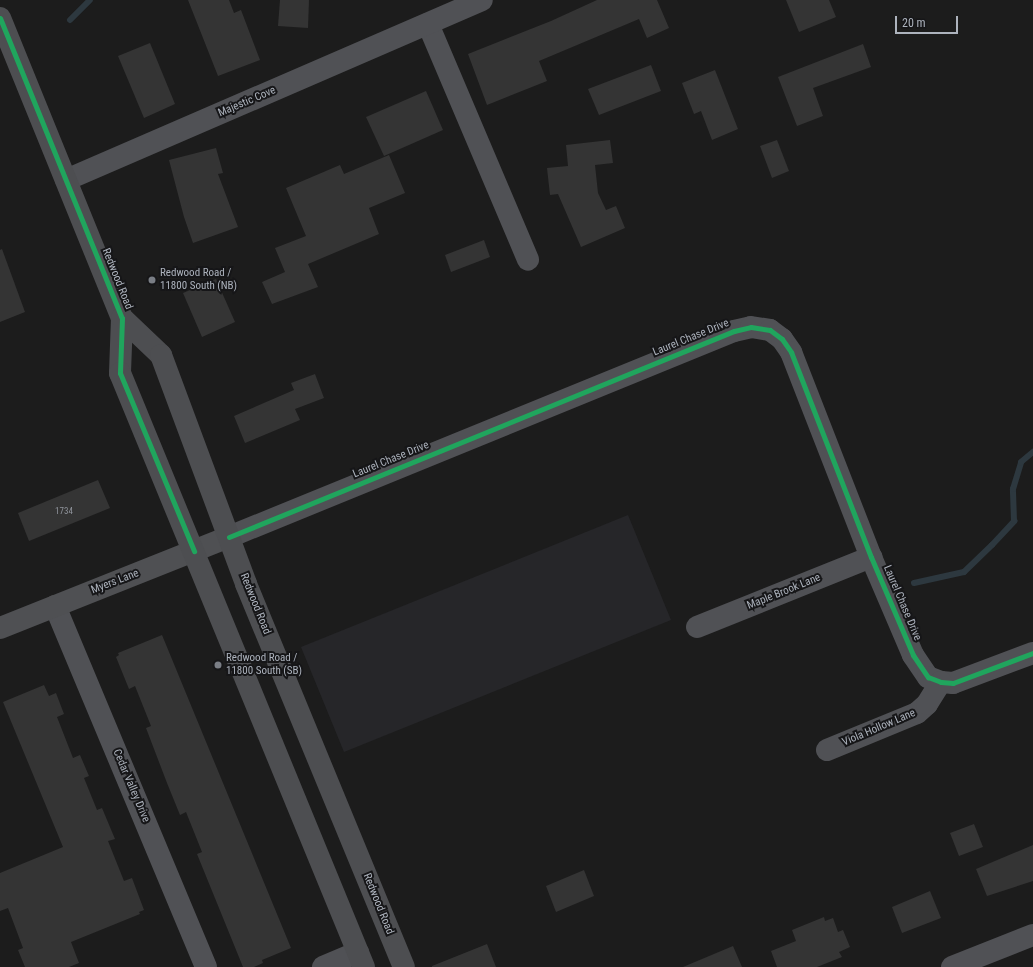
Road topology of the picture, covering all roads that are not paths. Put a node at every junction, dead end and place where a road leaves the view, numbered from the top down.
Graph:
1 (482, 0) edge
2 (0, 18) edge
3 (428, 24) junction
4 (66, 180) junction
5 (528, 260) dead end
6 (122, 318) junction
7 (229, 537) junction
8 (194, 551) junction
9 (871, 557) junction
10 (55, 606) junction
11 (697, 627) dead end
12 (0, 628) edge
13 (1033, 653) edge
14 (941, 682) junction
15 (827, 750) dead end
16 (1033, 935) edge
17 (361, 960) edge
18 (206, 967) edge
19 (323, 967) edge
20 (404, 967) edge
21 (952, 967) edge

1 - 3 street, Majestic Cove
2 - 4 main road, Redwood Road
3 - 4 street, Majestic Cove
3 - 5 street
4 - 6 main road, Redwood Road
6 - 7 main road, Redwood Road
6 - 8 main road, Redwood Road
7 - 8 main road, Myers Lane
7 - 9 street, Laurel Chase Drive
7 - 20 main road, Redwood Road
8 - 10 main road, Myers Lane
8 - 17 main road, Redwood Road
9 - 11 street, Maple Brook Lane
9 - 14 street, Laurel Chase Drive
10 - 12 main road, Myers Lane
10 - 18 street, Cedar Valley Drive
13 - 14 street
14 - 15 street, Viola Hollow Lane
16 - 21 street
17 - 19 street

